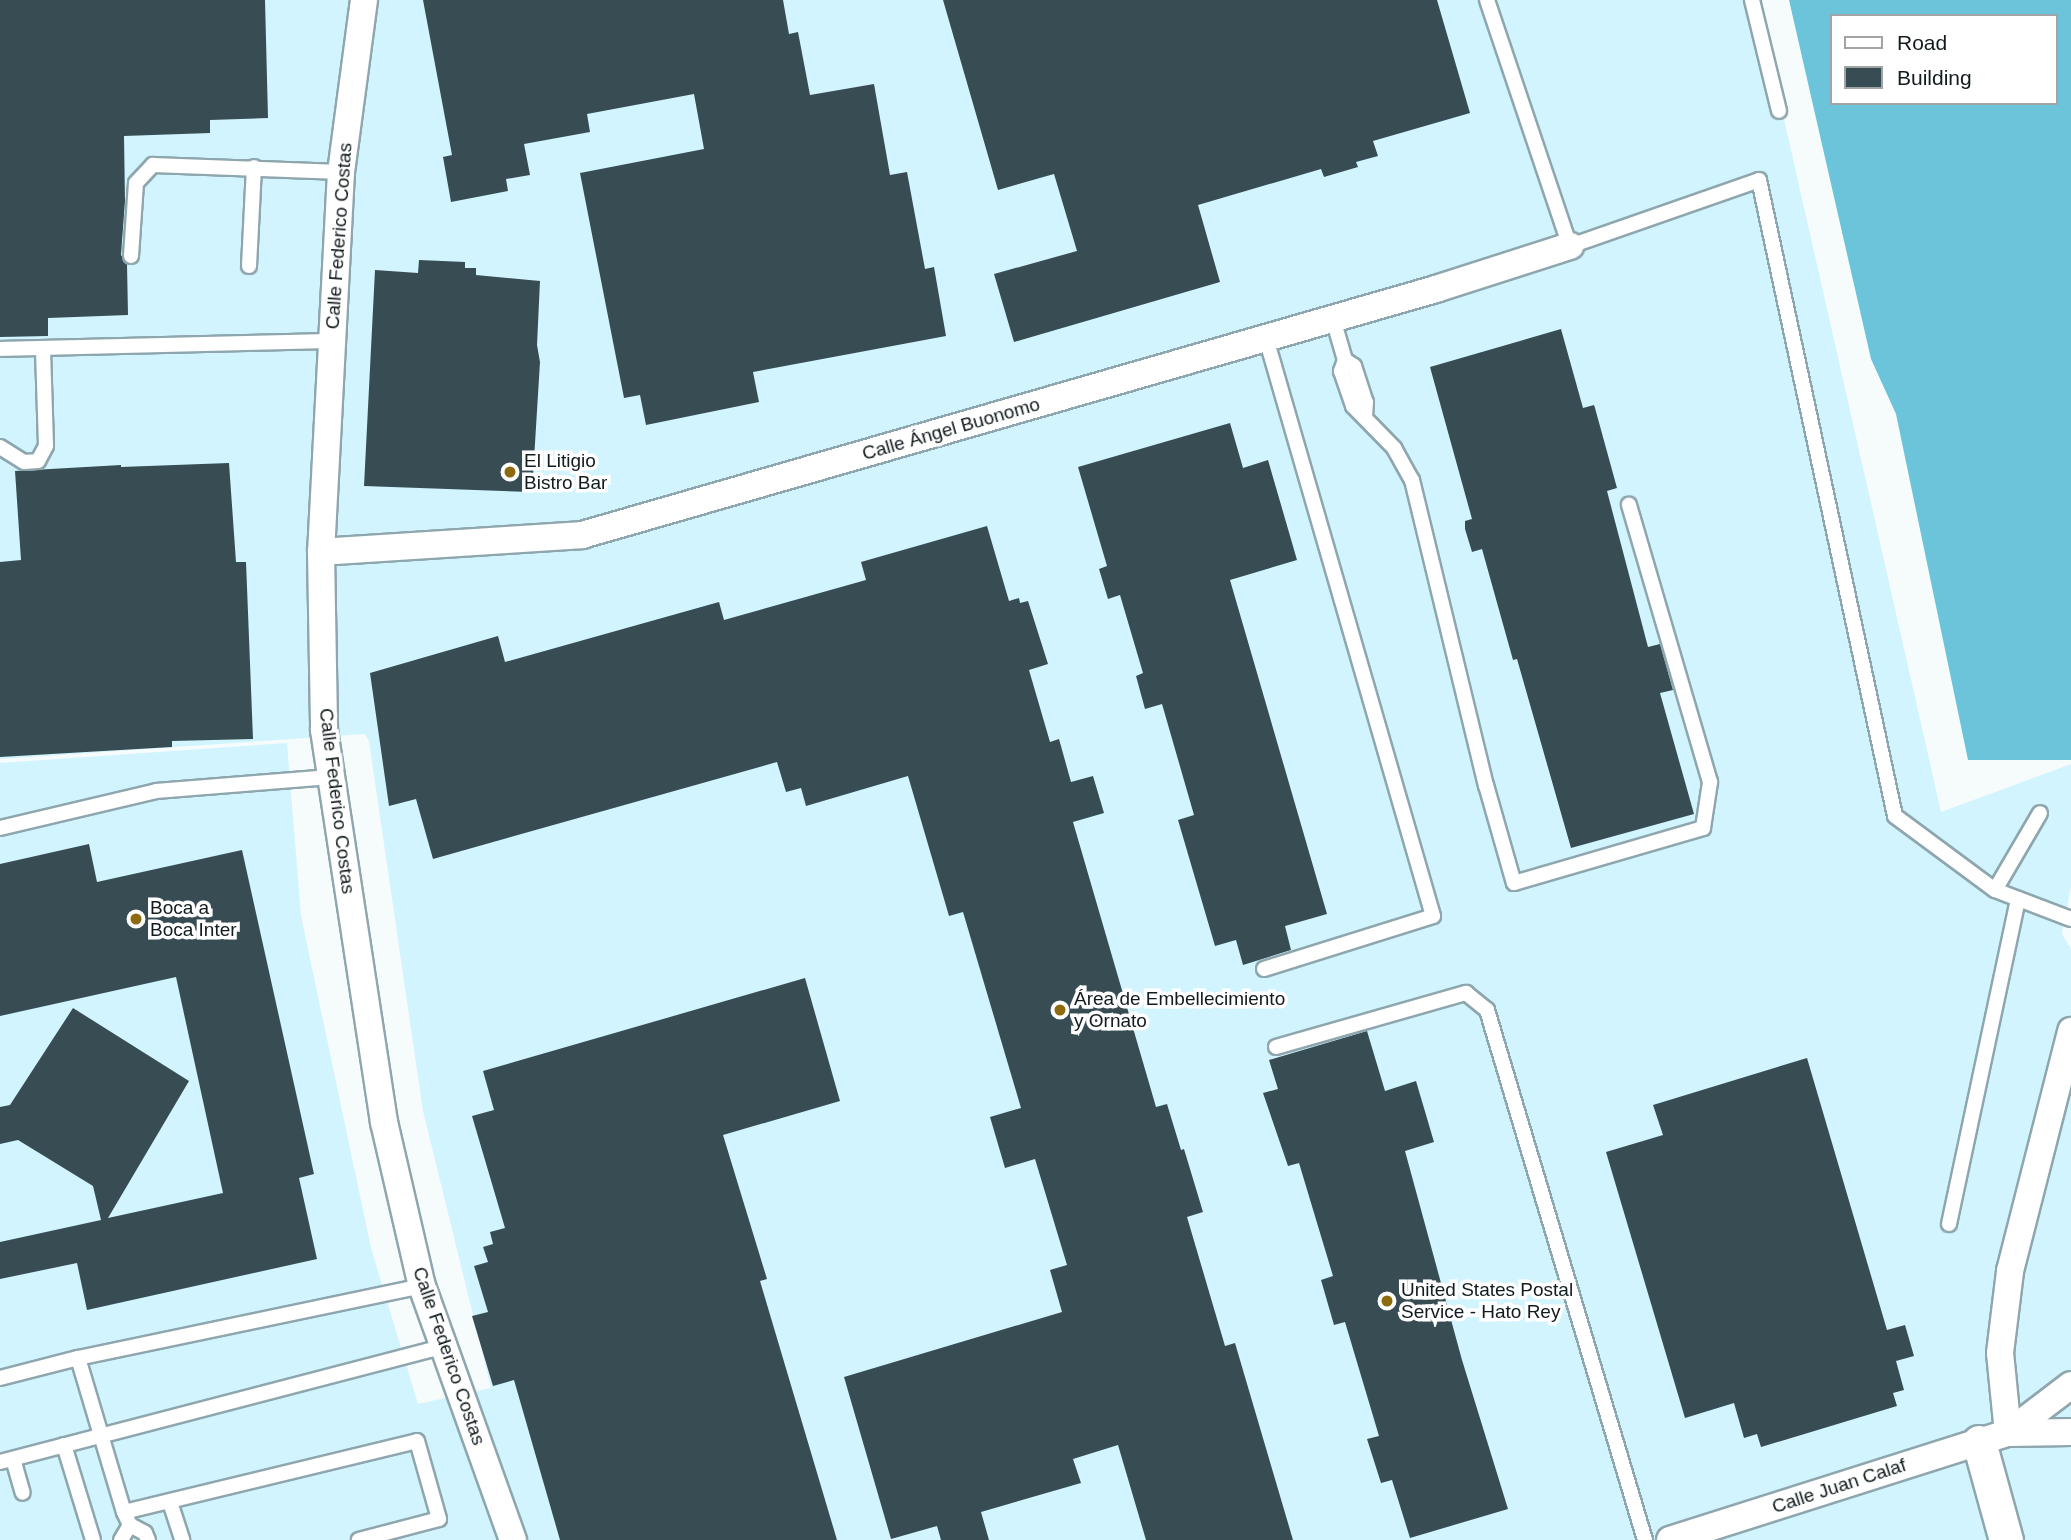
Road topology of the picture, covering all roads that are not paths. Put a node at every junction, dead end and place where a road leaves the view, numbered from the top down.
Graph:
1 (365, 0) edge
2 (1488, 0) edge
3 (1752, 0) edge
4 (1779, 111) dead end
5 (254, 167) junction
6 (341, 172) junction
7 (1570, 246) junction
8 (131, 256) dead end
9 (249, 266) dead end
10 (1333, 319) junction
11 (1266, 338) junction
12 (332, 341) junction
13 (43, 348) junction
14 (0, 349) edge
15 (0, 447) edge
16 (1629, 505) dead end
17 (321, 552) junction
18 (330, 776) junction
19 (2040, 813) dead end
20 (0, 828) edge
21 (1995, 890) junction
22 (2018, 899) junction
23 (2071, 919) edge
24 (1264, 969) dead end
25 (2071, 1031) edge
26 (1276, 1048) dead end
27 (1949, 1224) dead end
28 (422, 1286) junction
29 (444, 1346) junction
30 (78, 1358) junction
31 (0, 1378) edge
32 (2071, 1385) edge
33 (2071, 1432) edge
34 (103, 1436) junction
35 (1993, 1438) junction
36 (64, 1445) junction
37 (7, 1460) edge
38 (23, 1493) dead end
39 (170, 1502) junction
40 (127, 1518) junction
41 (93, 1540) edge
42 (121, 1540) edge
43 (148, 1540) edge
44 (182, 1540) edge
45 (359, 1540) edge
46 (513, 1540) edge
47 (1645, 1540) edge
48 (1670, 1540) edge
49 (2006, 1540) edge

1 - 6 street, Calle Federico Costas
2 - 7 lane
3 - 4 lane
5 - 6 lane
5 - 8 lane
5 - 9 lane
6 - 12 street, Calle Federico Costas
7 - 10 street, Calle Ángel Buonomo
7 - 21 lane
10 - 11 street, Calle Ángel Buonomo
10 - 16 lane
11 - 17 street, Calle Ángel Buonomo
11 - 24 lane
12 - 13 lane
12 - 17 street, Calle Federico Costas
13 - 14 lane
13 - 15 lane
17 - 18 street, Calle Federico Costas
18 - 20 lane
18 - 28 street, Calle Federico Costas
19 - 21 lane
21 - 22 lane
22 - 23 lane
22 - 27 lane
25 - 35 street
26 - 47 lane
28 - 29 street, Calle Federico Costas
28 - 30 lane
29 - 34 lane
29 - 46 street, Calle Federico Costas
30 - 31 lane
30 - 34 lane
32 - 35 street
33 - 35 street
34 - 36 lane
34 - 40 lane
35 - 48 street, Calle Juan Calaf
35 - 49 street
36 - 37 lane
36 - 41 lane
37 - 38 lane
39 - 40 lane
39 - 44 lane
39 - 45 lane
40 - 42 lane
40 - 43 lane

